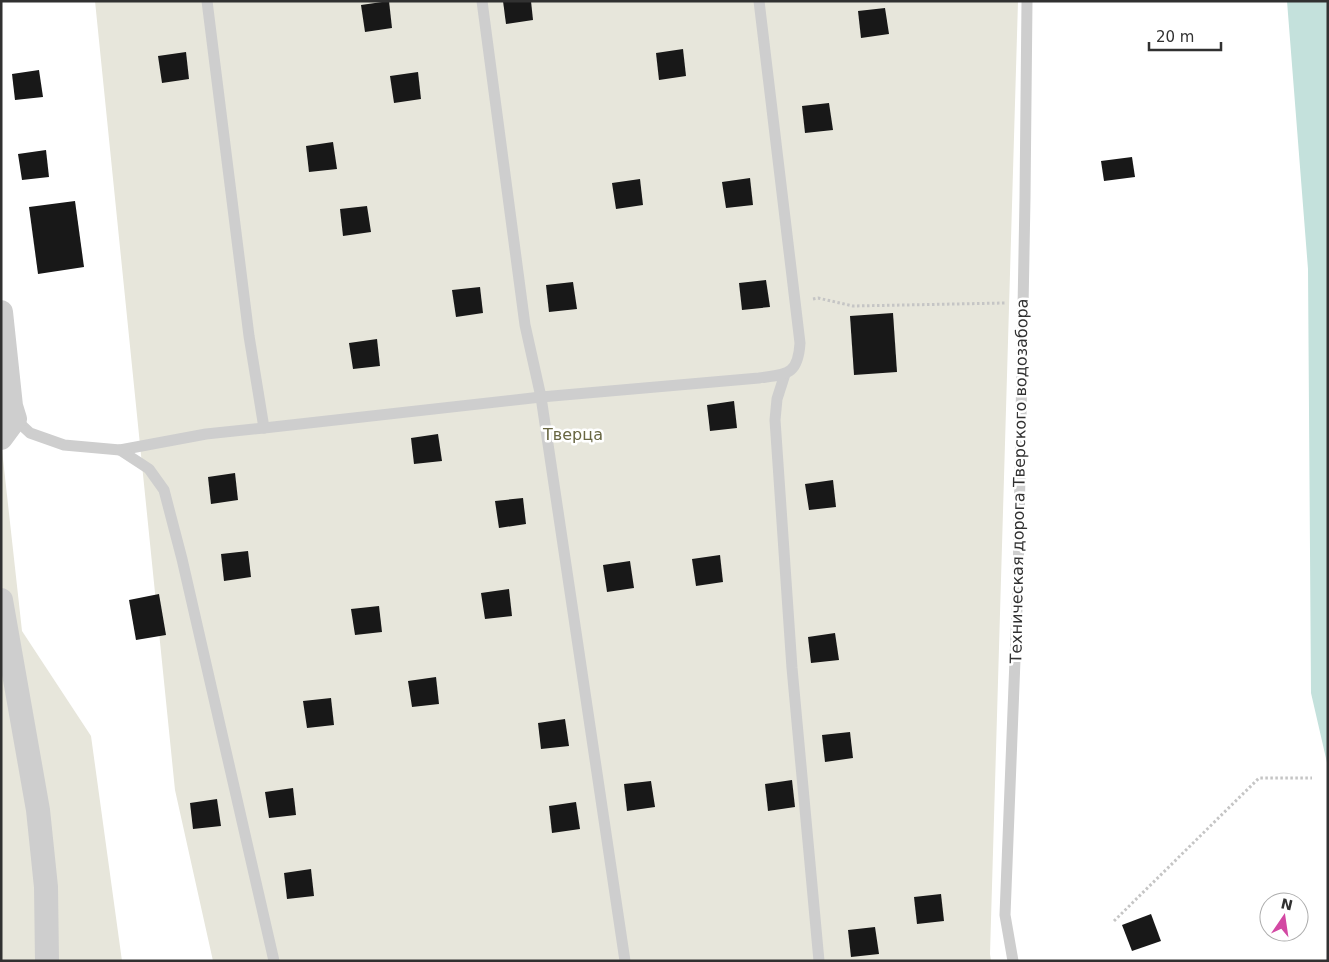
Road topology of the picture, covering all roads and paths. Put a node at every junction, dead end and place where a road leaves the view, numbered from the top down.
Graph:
1 (207, 1) edge
2 (482, 1) edge
3 (759, 1) edge
4 (1027, 1) edge
5 (1023, 300) junction
6 (795, 303) junction
7 (1, 312) edge
8 (785, 374) junction
9 (542, 397) junction
10 (15, 419) junction
11 (264, 428) junction
12 (1, 438) edge
13 (120, 450) junction
14 (1, 600) edge
15 (1312, 778) dead end
16 (1114, 921) dead end
17 (47, 961) edge
18 (274, 961) edge
19 (625, 961) edge
20 (819, 961) edge
21 (1013, 961) edge

1 - 11 lane
2 - 9 lane
3 - 6 lane
4 - 5 lane, Техническая дорога Тверского водозабора
5 - 6 path
5 - 21 lane, Техническая дорога Тверского водозабора
6 - 8 lane
7 - 10 street
8 - 9 lane
8 - 20 lane
9 - 11 lane
9 - 19 lane
10 - 12 street
10 - 13 lane
11 - 13 lane
13 - 18 lane
14 - 17 street
15 - 16 path

